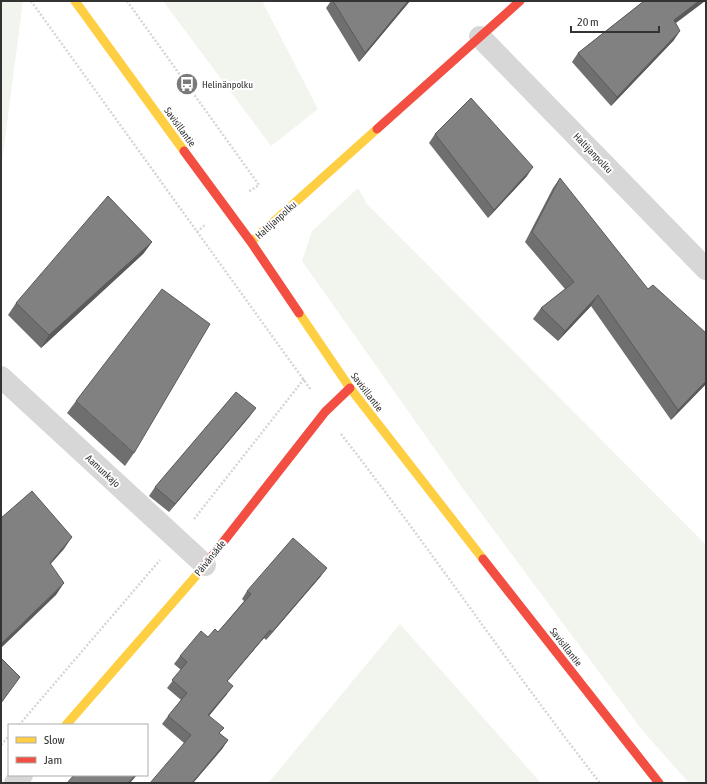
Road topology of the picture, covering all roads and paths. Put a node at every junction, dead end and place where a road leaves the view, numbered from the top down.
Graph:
1 (31, 1) edge
2 (75, 1) edge
3 (127, 1) edge
4 (520, 1) edge
5 (480, 37) junction
6 (259, 184) dead end
7 (252, 242) junction
8 (706, 270) edge
9 (1, 377) edge
10 (350, 388) junction
11 (325, 412) junction
12 (205, 565) junction
13 (67, 724) edge
14 (8, 737) edge
15 (1, 746) edge
16 (600, 783) edge
17 (659, 783) edge

1 - 11 path
2 - 7 street, Savisillantie
3 - 6 path
4 - 5 street, Haltijanpolku
5 - 7 street, Haltijanpolku
5 - 8 street, Haltijanpolku
7 - 10 street, Savisillantie
9 - 12 street, Aamunkajo
10 - 11 street, Päivänsäde
10 - 17 street, Savisillantie
11 - 12 street, Päivänsäde
11 - 16 path
12 - 13 street, Päivänsäde
14 - 15 path

